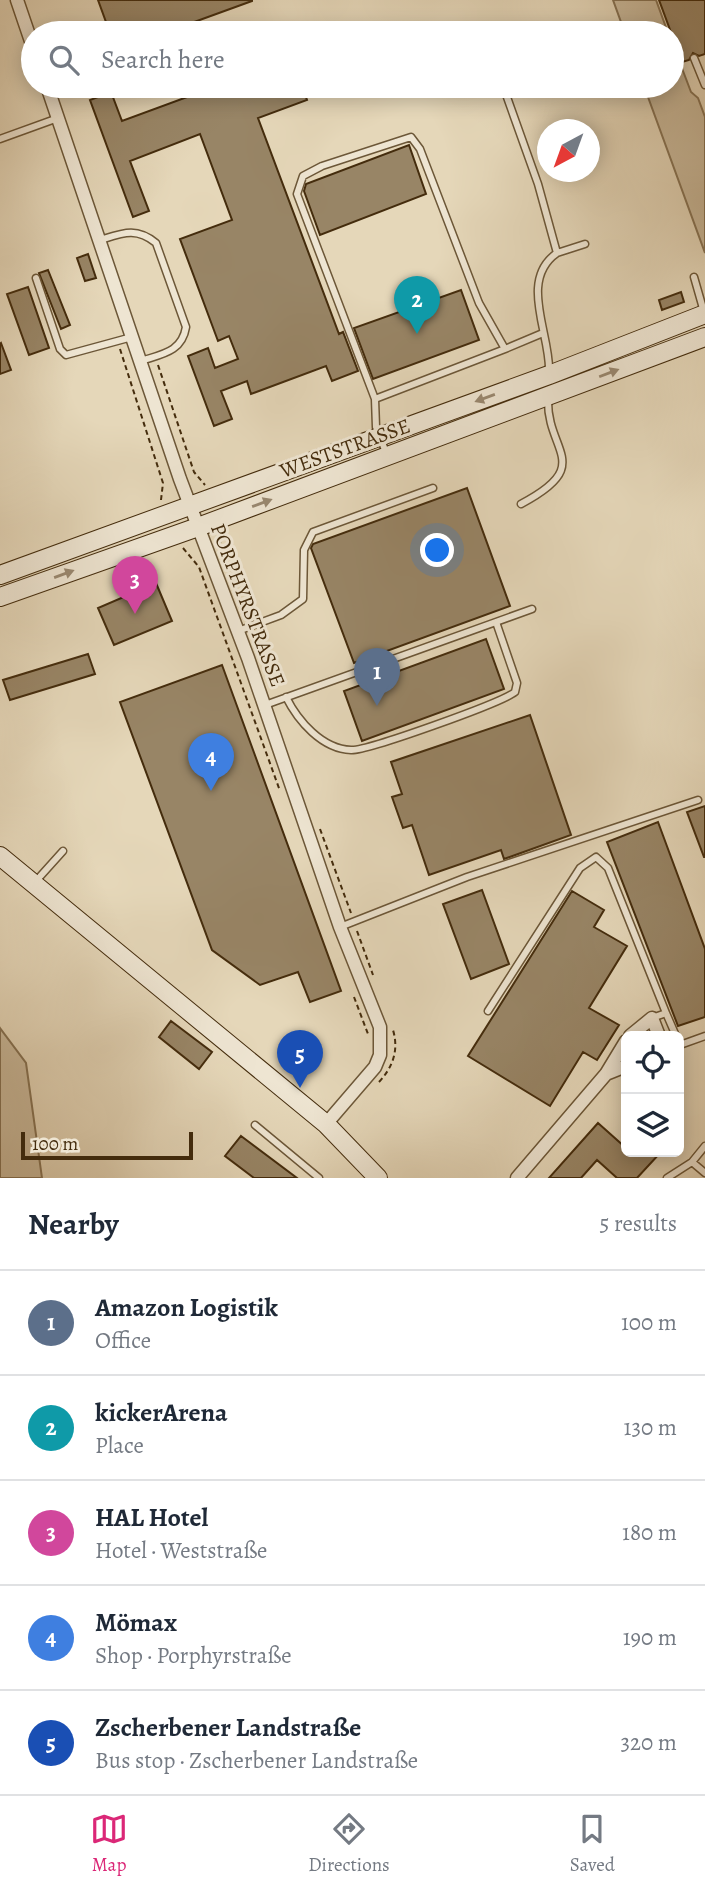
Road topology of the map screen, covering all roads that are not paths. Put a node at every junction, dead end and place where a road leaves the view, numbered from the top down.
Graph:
1 (17, 0) edge
2 (24, 21) edge
3 (694, 58) dead end
4 (705, 85) edge
5 (51, 98) edge
6 (507, 98) edge
7 (58, 118) junction
8 (0, 139) edge
9 (100, 240) junction
10 (586, 244) dead end
11 (557, 253) junction
12 (694, 277) dead end
13 (36, 278) dead end
14 (705, 314) edge
15 (543, 333) junction
16 (133, 337) junction
17 (705, 337) edge
18 (505, 349) junction
19 (141, 361) junction
20 (549, 375) junction
21 (548, 396) junction
22 (375, 399) junction
23 (379, 436) junction
24 (387, 456) junction
25 (433, 488) dead end
26 (521, 504) dead end
27 (191, 507) junction
28 (198, 527) junction
29 (0, 575) edge
30 (0, 597) edge
31 (531, 609) dead end
32 (496, 622) junction
33 (238, 631) junction
34 (286, 697) junction
35 (265, 705) junction
36 (698, 800) dead end
37 (63, 851) dead end
38 (0, 856) edge
39 (32, 886) junction
40 (340, 927) junction
41 (488, 1011) dead end
42 (666, 1013) junction
43 (652, 1018) junction
44 (636, 1031) edge
45 (657, 1031) edge
46 (674, 1031) edge
47 (705, 1036) edge
48 (684, 1044) edge
49 (621, 1049) edge
50 (621, 1068) edge
51 (606, 1074) junction
52 (327, 1124) junction
53 (255, 1125) dead end
54 (705, 1146) edge
55 (692, 1163) junction
56 (705, 1173) edge
57 (319, 1178) edge
58 (377, 1178) edge
59 (517, 1178) edge
60 (667, 1178) edge

1 - 2 street
3 - 4 lane
5 - 7 street, PORPHYRSTRASSE
6 - 11 lane
7 - 8 lane
7 - 9 street, PORPHYRSTRASSE
9 - 16 street, PORPHYRSTRASSE
9 - 19 lane
10 - 11 lane
11 - 15 lane
12 - 14 lane
13 - 16 lane
14 - 20 main road
15 - 18 lane
15 - 20 lane
16 - 19 street, PORPHYRSTRASSE
21 -> 17 main road, WESTSTRASSE
18 - 22 lane
18 - 22 lane
19 - 27 street, PORPHYRSTRASSE
20 - 21 lane
20 -> 23 main road
21 - 24 main road, WESTSTRASSE
21 - 26 lane
22 - 23 lane
23 - 24 lane
23 - 27 main road
28 -> 24 main road, WESTSTRASSE
25 - 33 lane
27 - 28 street, PORPHYRSTRASSE
27 - 29 main road
30 -> 28 main road, WESTSTRASSE
28 - 33 street, PORPHYRSTRASSE
31 - 32 lane
32 - 34 lane
32 - 34 lane
33 - 35 street, PORPHYRSTRASSE
34 - 35 lane
35 - 40 street, PORPHYRSTRASSE
36 - 40 lane
37 - 39 lane
38 - 39 main road
39 - 52 main road
40 - 52 street, PORPHYRSTRASSE
41 - 42 lane
42 - 43 lane
42 - 46 lane
43 - 44 street
43 - 45 street
47 - 48 lane
49 - 51 street
50 - 51 street
51 - 59 street
52 - 58 main road
53 - 57 lane
54 - 55 lane
55 - 56 lane
55 - 60 lane

